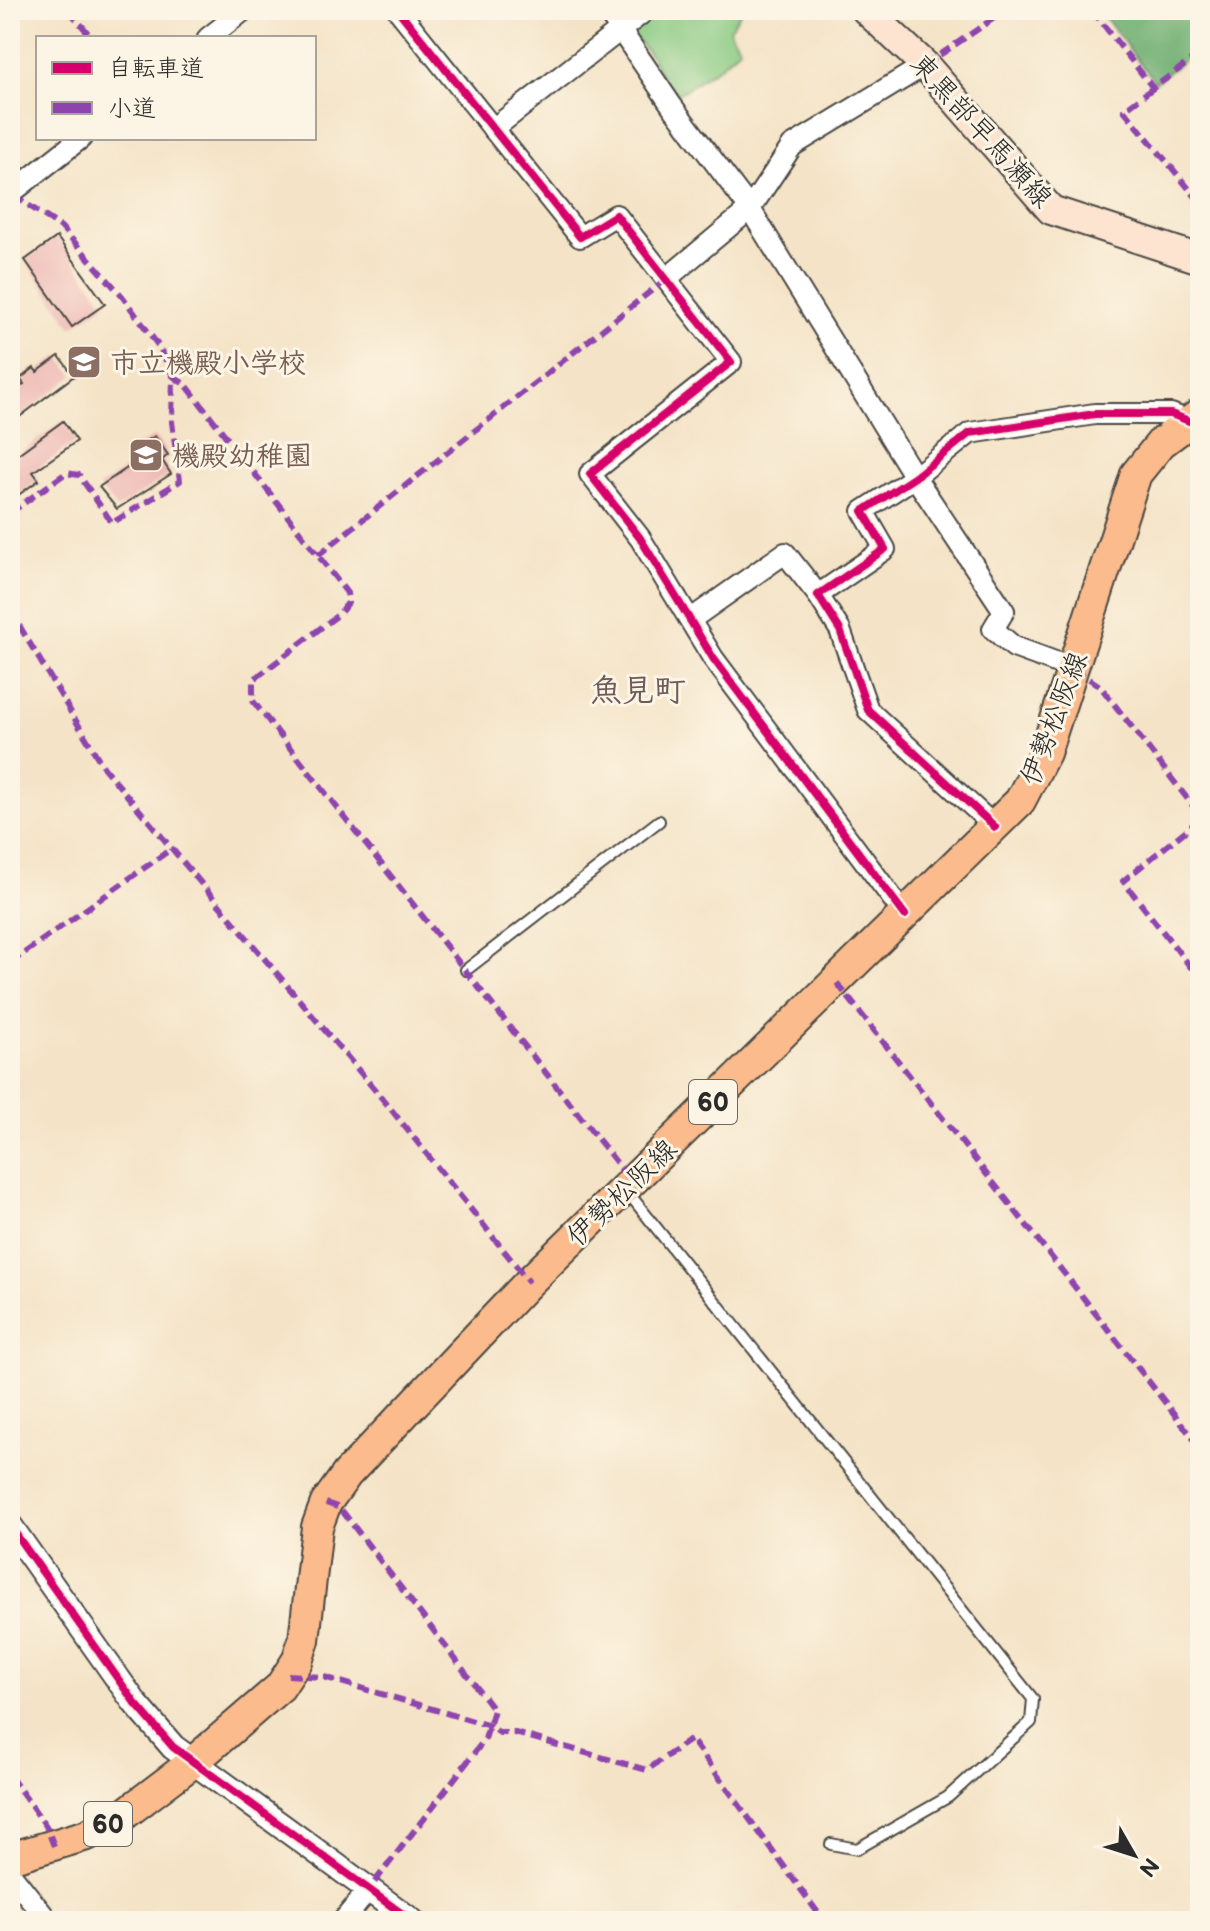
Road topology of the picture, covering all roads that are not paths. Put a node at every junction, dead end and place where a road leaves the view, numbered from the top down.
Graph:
1 (244, 10) edge
2 (398, 10) edge
3 (607, 10) edge
4 (646, 10) edge
5 (866, 10) edge
6 (621, 28) junction
7 (211, 36) edge
8 (925, 65) junction
9 (493, 129) junction
10 (78, 140) edge
11 (10, 194) edge
12 (750, 209) junction
13 (1200, 259) edge
14 (666, 279) junction
15 (1194, 418) edge
16 (915, 477) junction
17 (818, 595) junction
18 (690, 620) junction
19 (1074, 669) junction
20 (659, 821) dead end
21 (995, 827) junction
22 (905, 915) junction
23 (466, 970) dead end
24 (625, 1188) junction
25 (10, 1526) edge
26 (192, 1763) junction
27 (831, 1844) dead end
28 (10, 1858) edge
29 (10, 1873) edge
30 (370, 1888) junction
31 (48, 1921) edge
32 (343, 1921) edge
33 (412, 1921) edge

1 - 7 street
2 - 9 street
3 - 6 street
4 - 6 street
5 - 8 main road, 東黒部早馬瀬線
6 - 9 street
6 - 12 street
8 - 12 street
8 - 13 main road, 東黒部早馬瀬線
9 - 14 street
10 - 11 street
12 - 14 street
12 - 16 street
14 - 18 street
15 - 16 street
15 - 19 main road, 伊勢松阪線 / 60
16 - 17 street
16 - 19 street
17 - 18 street
17 - 21 street
18 - 22 street
19 - 21 main road, 伊勢松阪線 / 60
20 - 23 lane
21 - 22 main road, 伊勢松阪線 / 60
22 - 24 main road, 伊勢松阪線 / 60
24 - 26 main road, 伊勢松阪線 / 60
24 - 27 lane
25 - 26 street
26 - 28 main road, 伊勢松阪線 / 60
26 - 30 street
29 - 31 street
30 - 32 street
30 - 33 street

